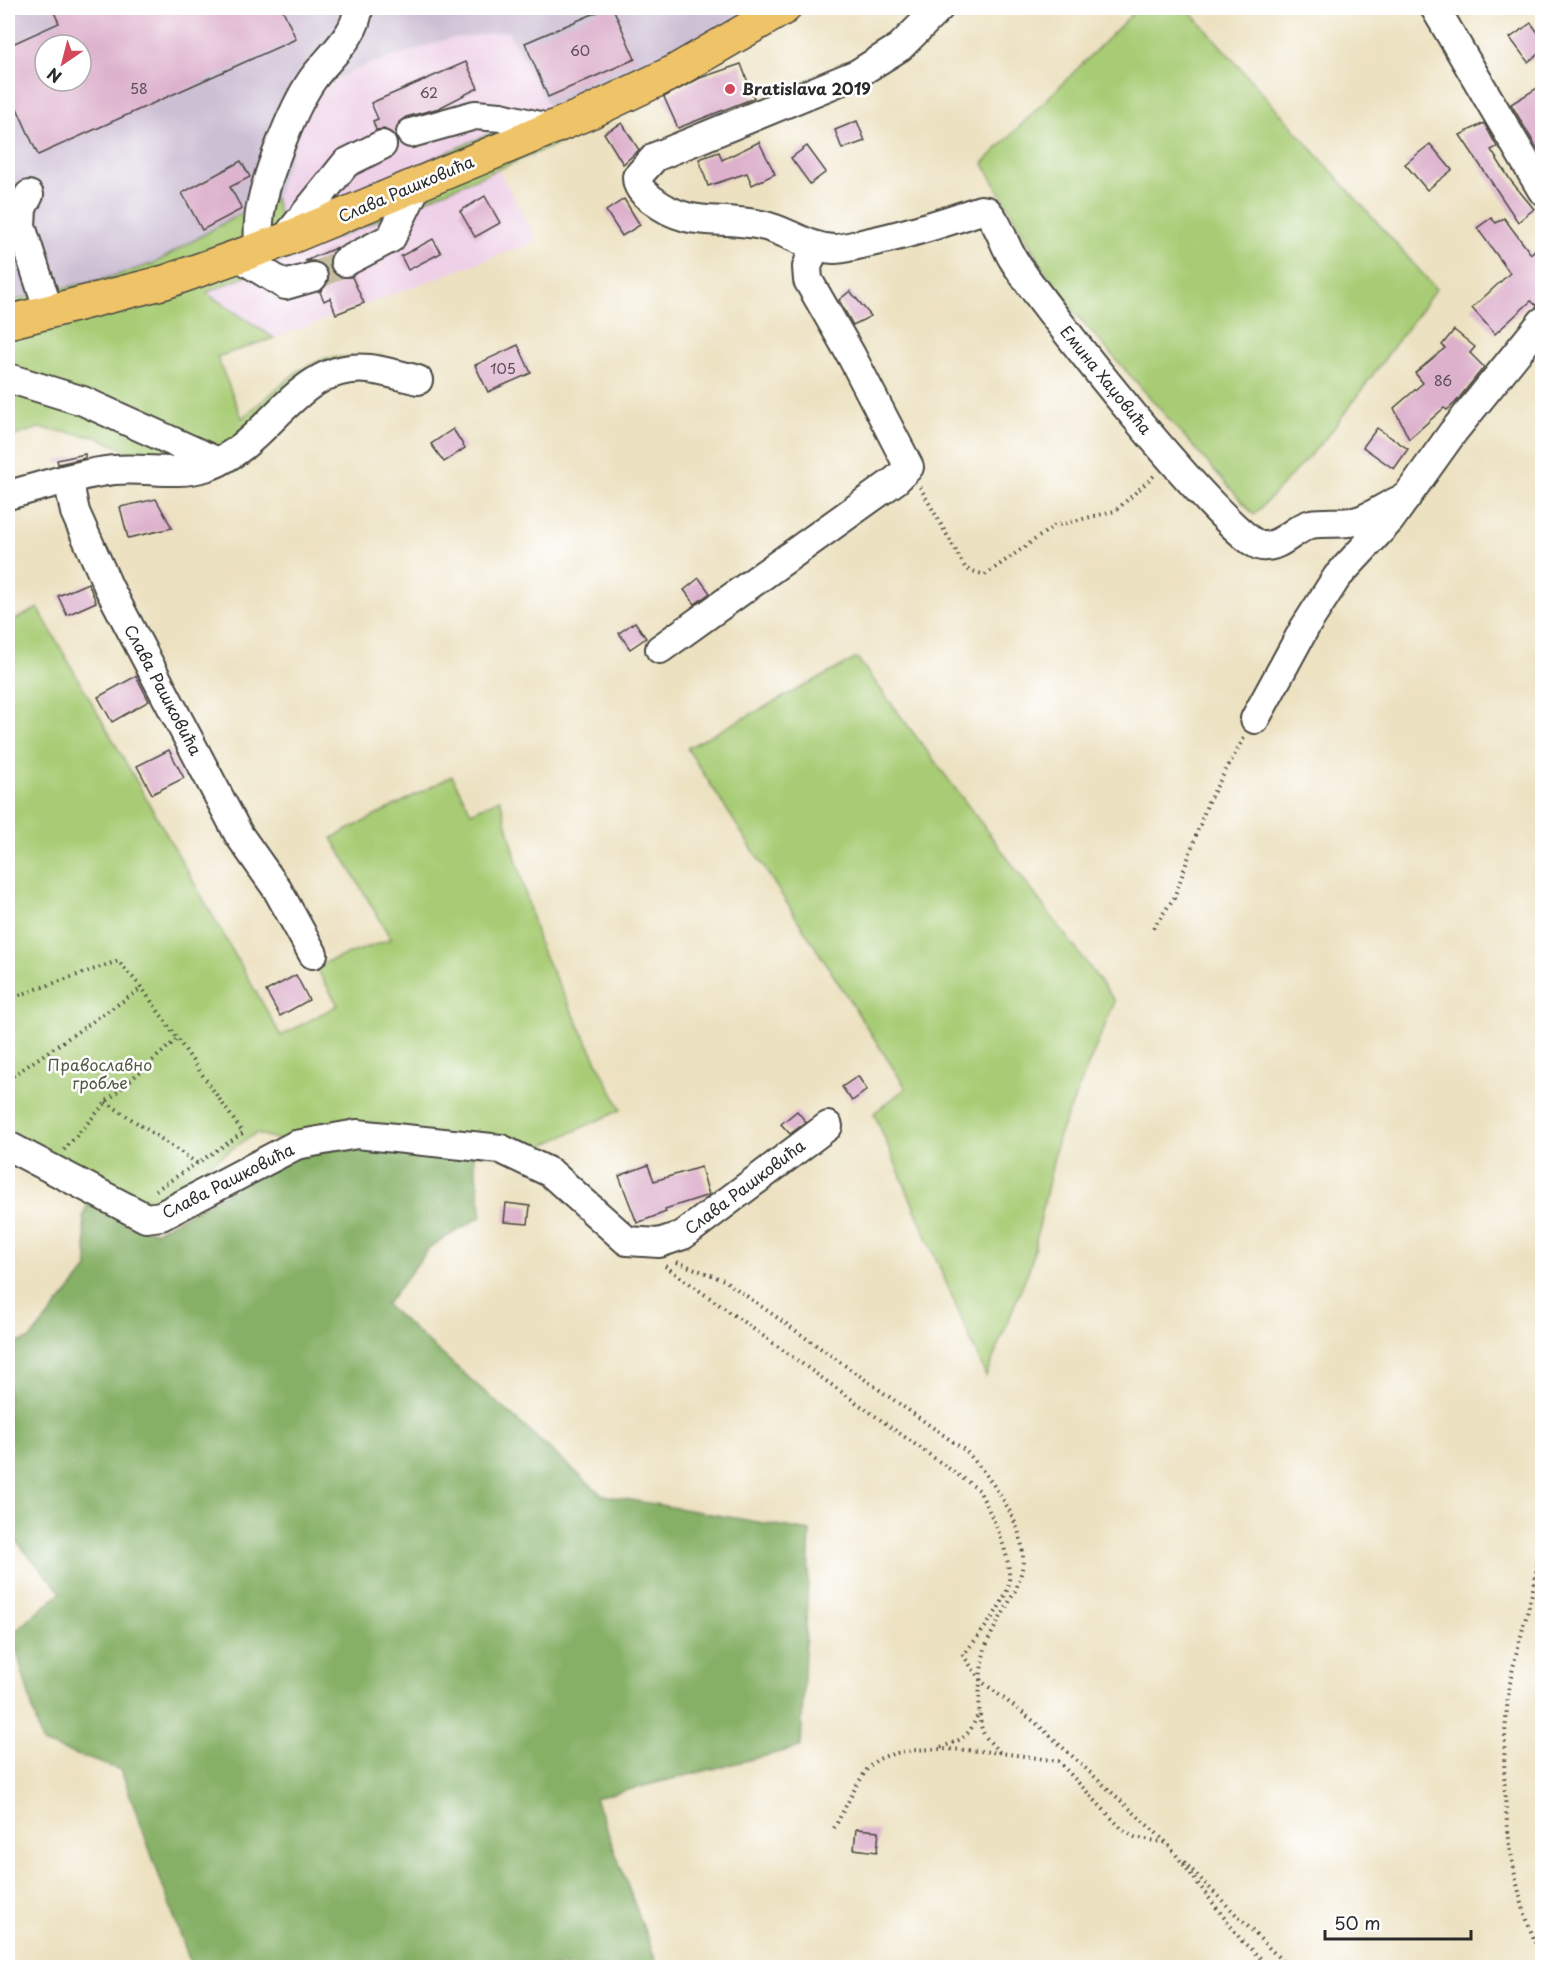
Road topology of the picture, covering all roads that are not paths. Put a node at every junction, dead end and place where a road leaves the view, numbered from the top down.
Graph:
1 (358, 8) edge
2 (784, 8) edge
3 (939, 8) edge
4 (1435, 8) edge
5 (552, 129) junction
6 (411, 133) dead end
7 (382, 145) dead end
8 (417, 185) junction
9 (1542, 190) edge
10 (29, 195) dead end
11 (806, 243) junction
12 (260, 248) junction
13 (345, 262) tunnel mouth
14 (313, 277) tunnel mouth
15 (49, 312) junction
16 (8, 322) edge
17 (1542, 322) edge
18 (8, 378) edge
19 (418, 380) dead end
20 (218, 462) junction
21 (72, 478) junction
22 (8, 495) edge
23 (1406, 498) junction
24 (660, 649) dead end
25 (1255, 719) road end
26 (313, 954) dead end
27 (828, 1126) dead end
28 (8, 1146) edge

1 - 12 street
2 - 5 main road, Слава Рашковића
3 - 11 street
4 - 9 street
5 - 6 street
5 - 8 main road, Слава Рашковића
7 - 12 street
8 - 12 main road, Слава Рашковића
8 - 13 street
10 - 15 street
11 - 23 street, Емина Хаџовића
11 - 24 street
12 - 14 street
12 - 15 main road, Слава Рашковића
15 - 16 main road, Слава Рашковића
17 - 23 street
18 - 20 street
19 - 20 street
20 - 21 street
21 - 22 street
21 - 26 street, Слава Рашковића
23 - 25 street
27 - 28 street, Слава Рашковића

